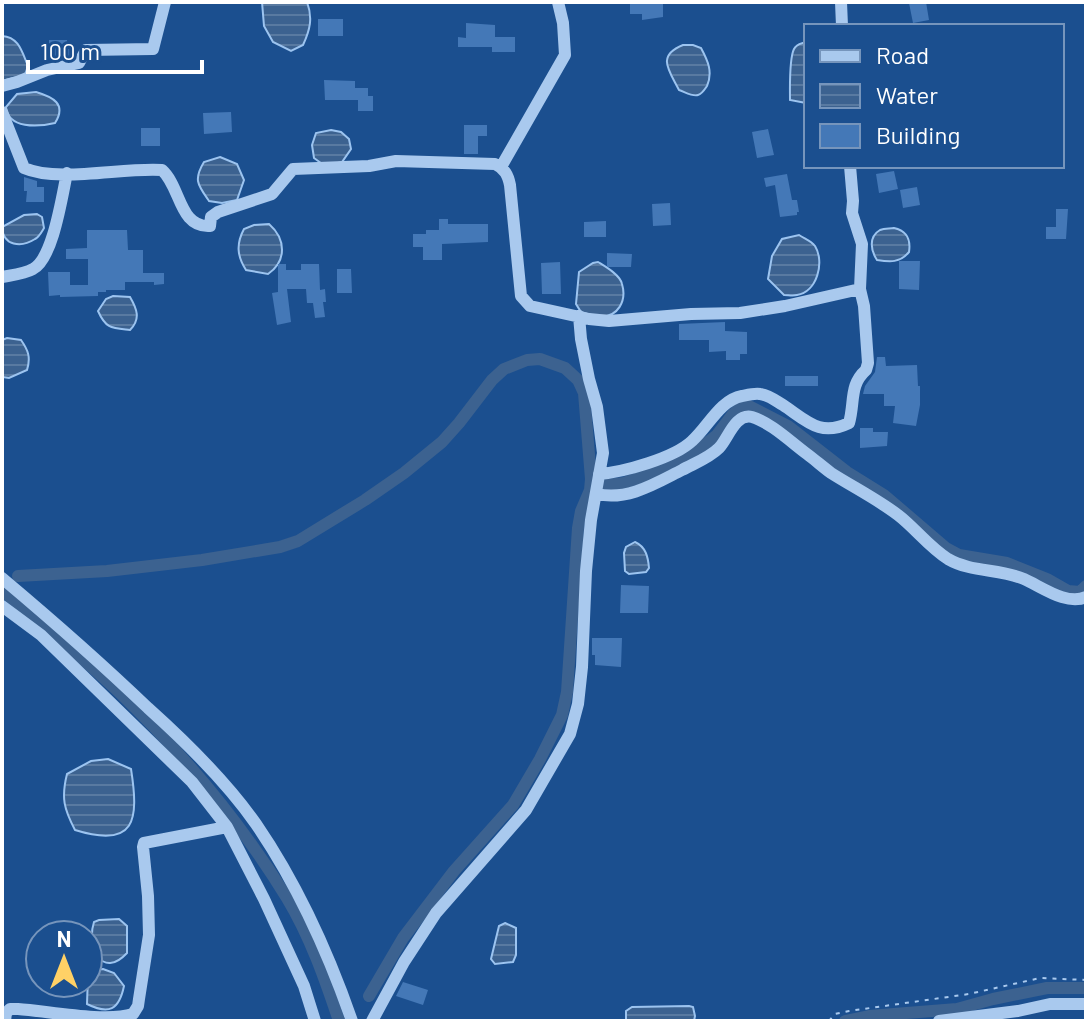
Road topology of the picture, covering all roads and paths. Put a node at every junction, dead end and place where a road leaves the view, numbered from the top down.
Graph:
1 (165, 2) edge
2 (558, 2) edge
3 (841, 2) edge
4 (842, 24) edge
5 (2, 86) edge
6 (2, 112) edge
7 (501, 167) junction
8 (850, 168) edge
9 (67, 173) junction
10 (2, 277) edge
11 (860, 289) junction
12 (579, 316) junction
13 (599, 474) junction
14 (597, 494) junction
15 (2, 578) edge
16 (1086, 597) edge
17 (2, 606) edge
18 (227, 827) junction
19 (1086, 980) edge
20 (1086, 1004) edge
21 (5, 1021) edge
22 (315, 1021) edge
23 (352, 1021) edge
24 (372, 1021) edge
25 (829, 1021) edge
26 (939, 1021) edge

1 - 5 street
2 - 7 street
3 - 4 street
6 - 9 street
7 - 9 street
7 - 12 street
8 - 11 street
9 - 10 street
11 - 12 street
11 - 13 street
12 - 13 street
13 - 14 street
14 - 16 street
14 - 24 street
15 - 23 street
17 - 18 street
18 - 21 street
18 - 22 street
19 - 25 path
20 - 26 street

